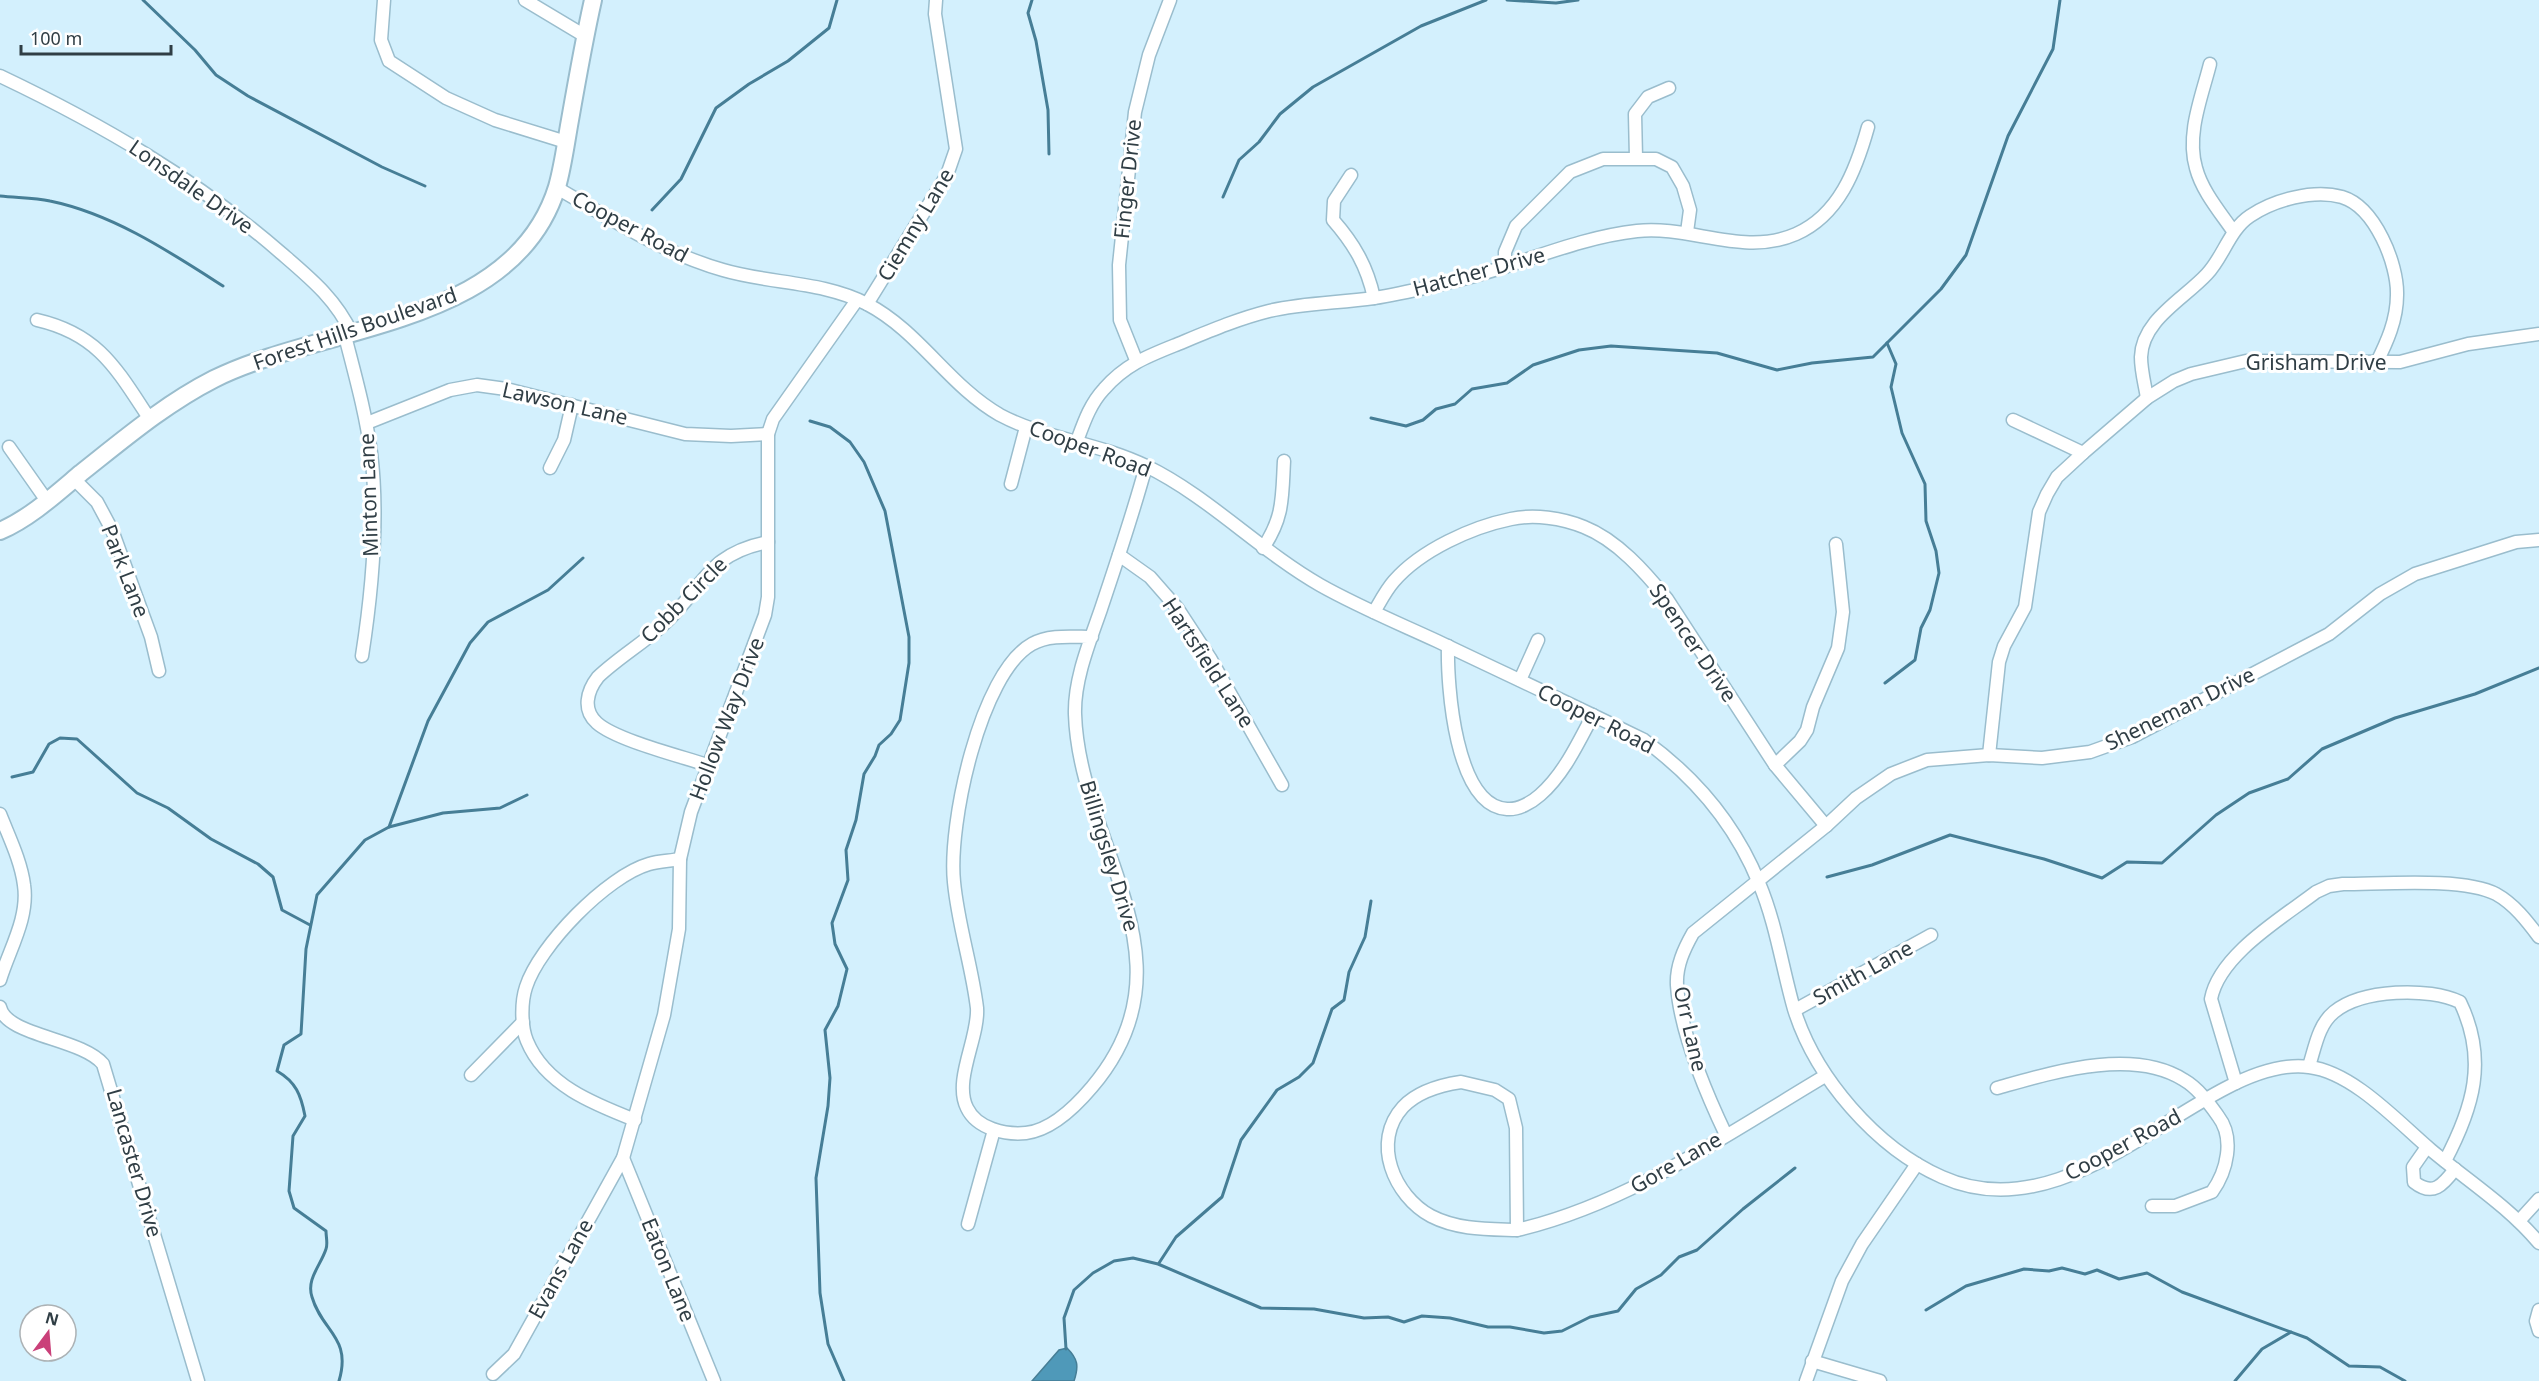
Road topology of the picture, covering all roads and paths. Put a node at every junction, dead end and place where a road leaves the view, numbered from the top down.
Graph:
1 (384, 0) edge
2 (525, 0) edge
3 (593, 0) edge
4 (936, 0) edge
5 (1170, 0) edge
6 (585, 36) junction
7 (2210, 64) dead end
8 (0, 76) edge
9 (1669, 88) dead end
10 (1868, 128) dead end
11 (566, 142) junction
12 (1636, 158) junction
13 (1352, 176) dead end
14 (556, 188) junction
15 (2234, 231) junction
16 (1688, 232) junction
17 (1505, 267) junction
18 (1374, 298) junction
19 (862, 302) junction
20 (37, 320) dead end
21 (2539, 334) edge
22 (348, 335) junction
23 (1136, 360) junction
24 (2376, 364) junction
25 (2147, 398) junction
26 (572, 405) junction
27 (149, 418) junction
28 (2013, 420) dead end
29 (367, 423) junction
30 (1026, 427) junction
31 (768, 434) junction
32 (1077, 441) junction
33 (9, 447) dead end
34 (2083, 453) junction
35 (1284, 461) dead end
36 (1146, 466) junction
37 (550, 468) dead end
38 (75, 479) junction
39 (1011, 484) dead end
40 (47, 501) junction
41 (0, 531) edge
42 (2539, 540) edge
43 (768, 542) junction
44 (1836, 544) dead end
45 (1263, 548) junction
46 (1119, 555) junction
47 (1374, 612) junction
48 (1092, 637) junction
49 (1538, 640) dead end
50 (1448, 646) junction
51 (362, 656) dead end
52 (159, 671) dead end
53 (1520, 680) junction
54 (1593, 715) junction
55 (1989, 755) junction
56 (707, 765) junction
57 (1775, 765) junction
58 (1282, 785) dead end
59 (0, 814) edge
60 (1826, 826) junction
61 (681, 859) junction
62 (1759, 881) junction
63 (1931, 935) dead end
64 (2539, 937) edge
65 (0, 980) edge
66 (0, 1007) edge
67 (1795, 1010) junction
68 (523, 1022) junction
69 (2309, 1066) junction
70 (471, 1075) dead end
71 (1825, 1076) junction
72 (2236, 1083) junction
73 (1997, 1088) dead end
74 (2205, 1099) junction
75 (635, 1120) junction
76 (994, 1130) junction
77 (1726, 1135) junction
78 (2427, 1147) junction
79 (623, 1158) junction
80 (1917, 1164) junction
81 (2450, 1165) junction
82 (2539, 1199) edge
83 (2152, 1206) dead end
84 (2519, 1221) junction
85 (968, 1224) dead end
86 (1518, 1230) junction
87 (2539, 1243) edge
88 (2539, 1310) edge
89 (2539, 1331) edge
90 (1812, 1360) junction
91 (493, 1374) dead end
92 (198, 1381) edge
93 (714, 1381) edge
94 (1806, 1381) edge
95 (1880, 1381) edge

1 - 11 street
2 - 6 street
3 - 6 main road, Forest Hills Boulevard
4 - 19 street, Ciemny Lane
5 - 23 street, Finger Drive
6 - 11 main road, Forest Hills Boulevard
7 - 15 street
8 - 22 street, Lonsdale Drive
9 - 12 street
10 - 16 street, Hatcher Drive
11 - 14 main road, Forest Hills Boulevard
12 - 16 street
12 - 17 street
13 - 18 street
14 - 19 street, Cooper Road
14 - 22 main road, Forest Hills Boulevard
15 - 24 street
15 - 25 street
16 - 17 street, Hatcher Drive
17 - 18 street, Hatcher Drive
18 - 23 street, Hatcher Drive
19 - 30 street, Cooper Road
19 - 31 street, Hollow Way Drive
20 - 27 street
21 - 24 street, Grisham Drive
22 - 27 main road, Forest Hills Boulevard
22 - 29 street, Minton Lane
23 - 32 street, Hatcher Drive
24 - 25 street, Grisham Drive
25 - 34 street, Grisham Drive
26 - 29 street, Lawson Lane
26 - 31 street, Lawson Lane
26 - 37 street
27 - 38 main road, Forest Hills Boulevard
28 - 34 street
29 - 51 street, Minton Lane
30 - 32 street, Cooper Road
30 - 39 street
31 - 43 street, Hollow Way Drive
32 - 36 street, Cooper Road
33 - 40 street
34 - 55 street, Grisham Drive
35 - 45 street
36 - 45 street, Cooper Road
36 - 46 street, Billingsley Drive
38 - 40 main road, Forest Hills Boulevard
38 - 52 street, Park Lane
40 - 41 main road, Forest Hills Boulevard
42 - 55 street, Sheneman Drive
43 - 56 street, Hollow Way Drive
43 - 56 street, Cobb Circle
44 - 57 street
45 - 47 street, Cooper Road
46 - 48 street, Billingsley Drive
46 - 58 street, Hartsfield Lane
47 - 50 street, Cooper Road
47 - 57 street, Spencer Drive
48 - 76 street
48 - 76 street, Billingsley Drive
49 - 53 street
50 - 53 street, Cooper Road
50 - 54 street
53 - 54 street, Cooper Road
54 - 62 street, Cooper Road
55 - 60 street, Sheneman Drive
56 - 61 street, Hollow Way Drive
57 - 60 street, Spencer Drive
59 - 65 street
60 - 62 street, Sheneman Drive
61 - 68 street
61 - 75 street, Hollow Way Drive
62 - 67 street, Cooper Road
62 - 77 street, Orr Lane
63 - 67 street, Smith Lane
64 - 72 street
66 - 92 street, Lancaster Drive
67 - 71 street, Cooper Road
68 - 70 street
68 - 75 street
69 - 72 street, Cooper Road
69 - 78 street, Cooper Road
69 - 81 street
71 - 77 street, Gore Lane
71 - 80 street, Cooper Road
72 - 74 street, Cooper Road
73 - 74 street
74 - 80 street, Cooper Road
74 - 83 street
75 - 79 street, Hollow Way Drive
76 - 85 street
77 - 86 street, Gore Lane
78 - 81 street, Cooper Road
78 - 81 street
79 - 91 street, Evans Lane
79 - 93 street, Eaton Lane
80 - 90 street
81 - 84 street, Cooper Road
82 - 84 street
84 - 87 street, Cooper Road
86 - 86 street, Gore Lane
88 - 89 street
90 - 94 street
90 - 95 street

